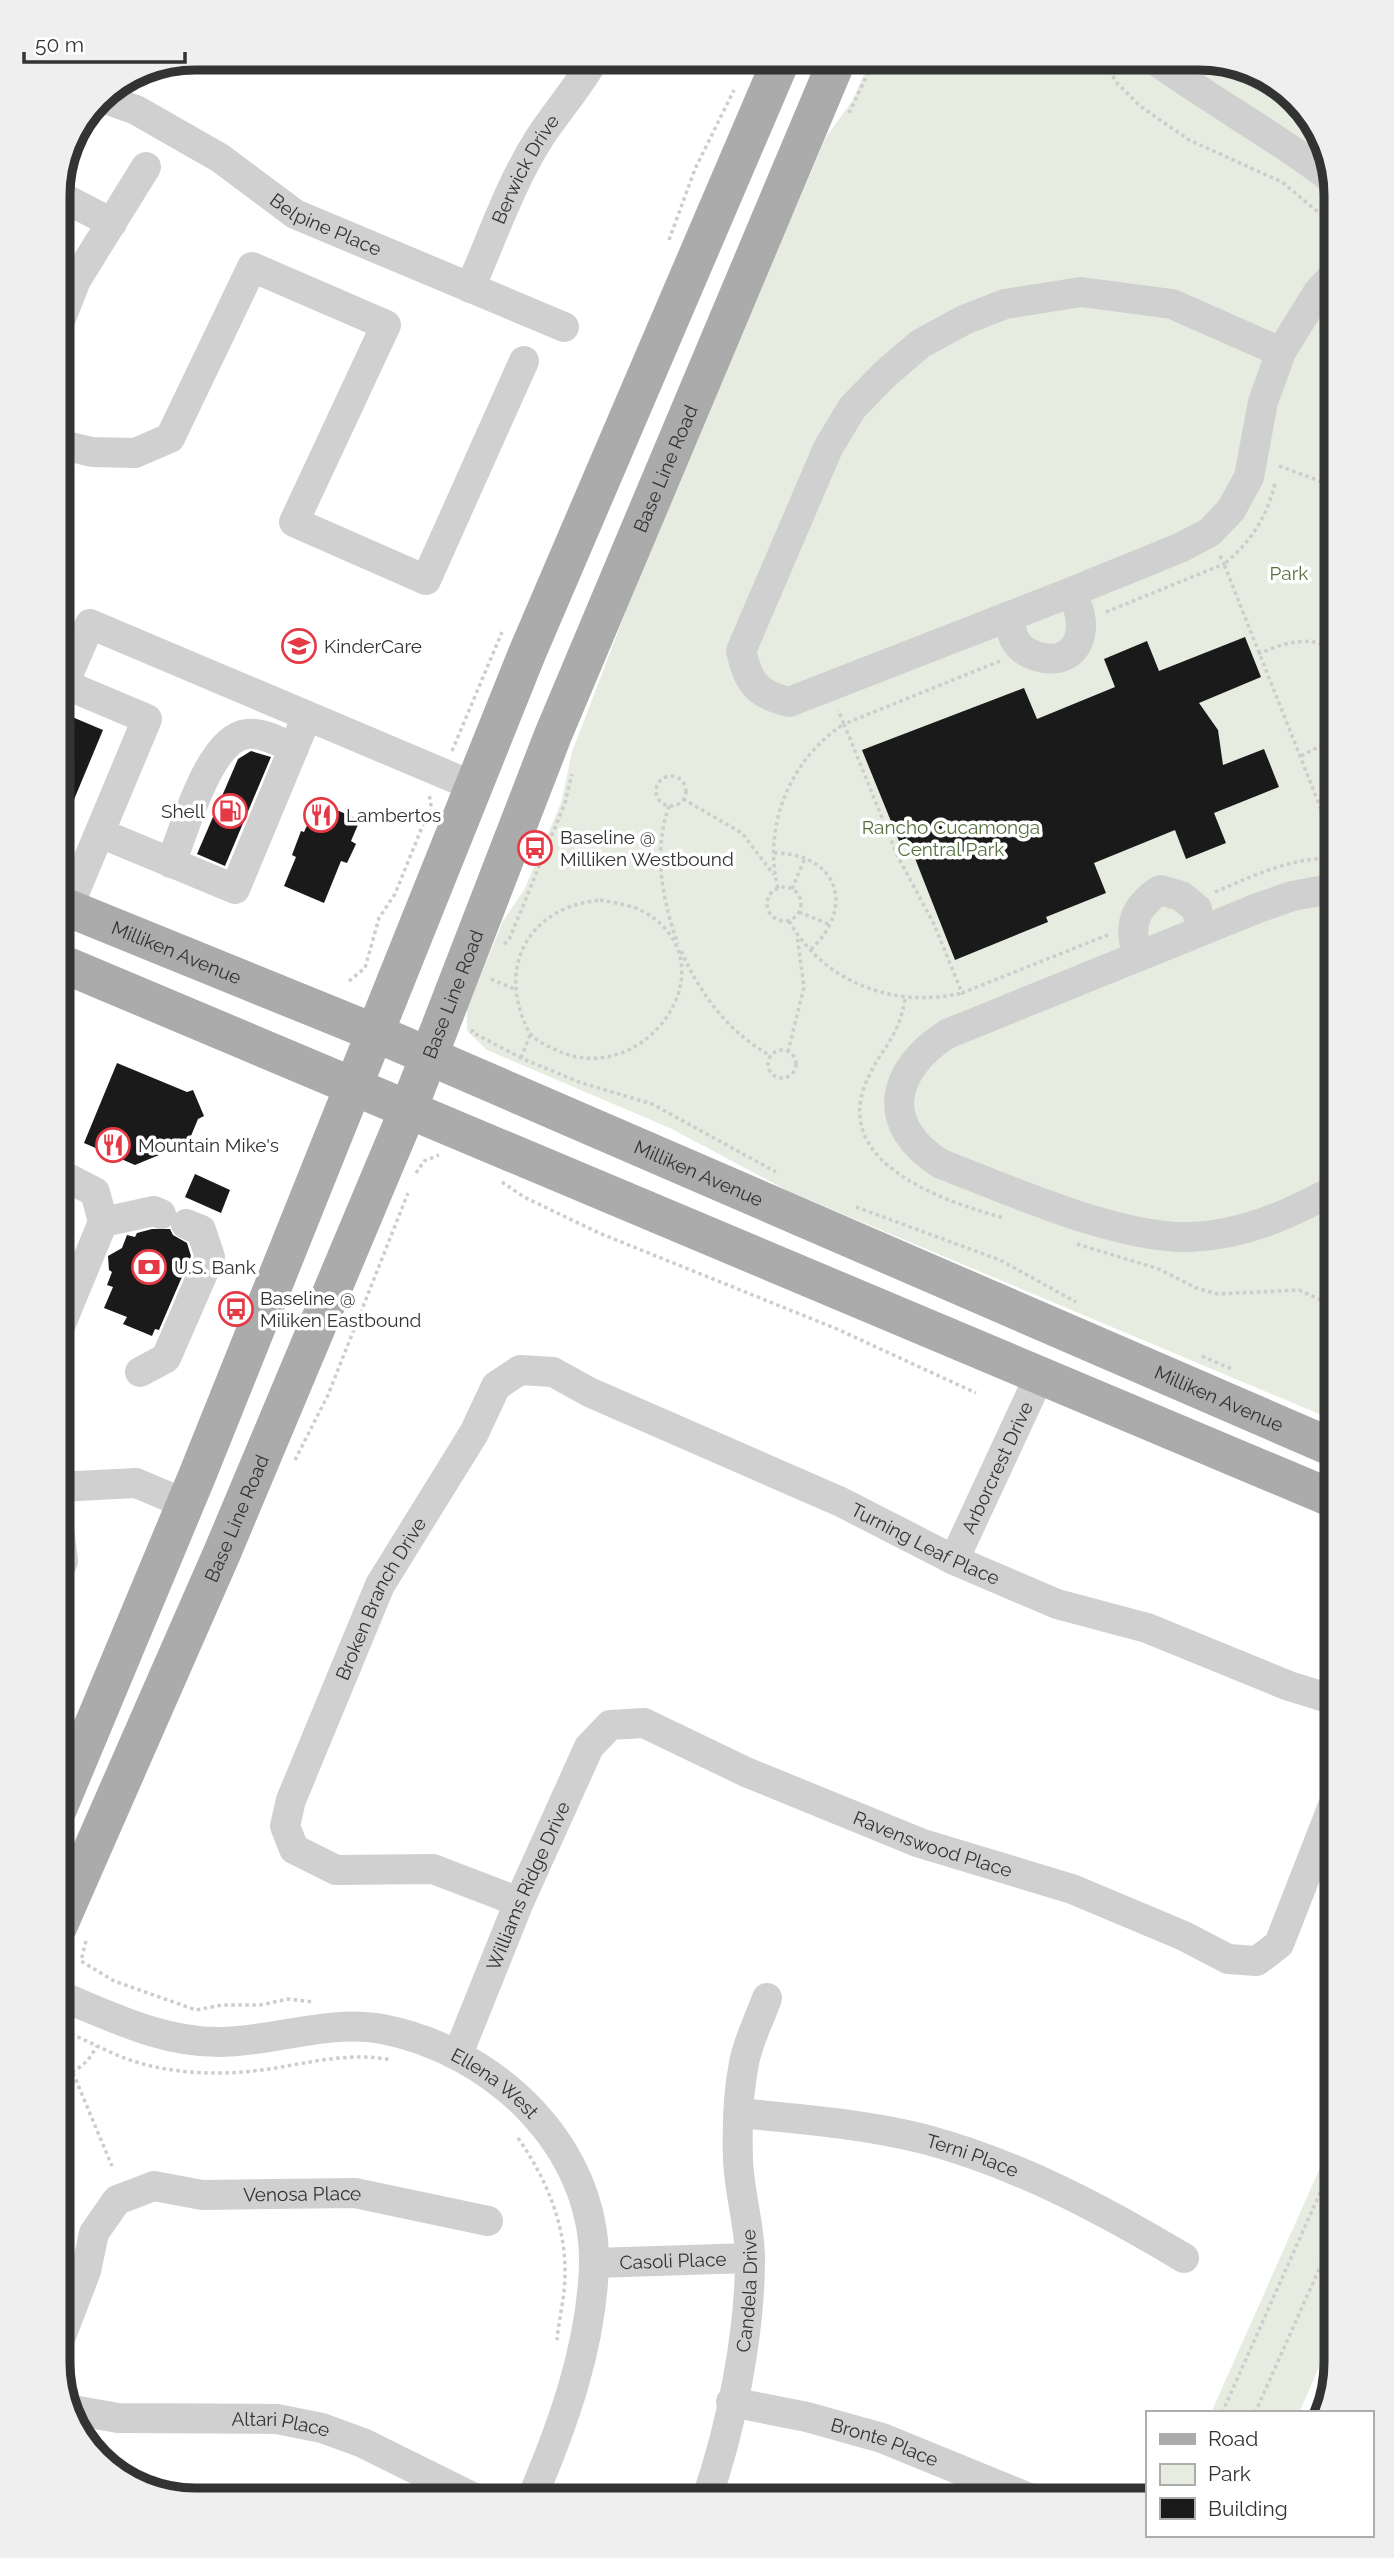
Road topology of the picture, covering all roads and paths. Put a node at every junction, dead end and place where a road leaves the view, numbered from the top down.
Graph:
1 (588, 70) edge
2 (777, 70) edge
3 (833, 70) edge
4 (871, 70) edge
5 (1109, 70) edge
6 (1168, 70) edge
7 (113, 102) edge
8 (842, 122) dead end
9 (146, 167) dead end
10 (1321, 169) edge
11 (70, 201) edge
12 (1324, 217) edge
13 (112, 223) junction
14 (1324, 286) edge
15 (470, 288) junction
16 (70, 295) edge
17 (564, 327) dead end
18 (1281, 352) junction
19 (524, 361) dead end
20 (70, 447) edge
21 (1279, 466) dead end
22 (1324, 483) edge
23 (1210, 532) junction
24 (1224, 564) junction
25 (1069, 593) junction
26 (1101, 614) dead end
27 (1009, 617) junction
28 (1324, 645) edge
29 (1258, 654) junction
30 (1004, 659) dead end
31 (70, 670) edge
32 (838, 684) junction
33 (70, 687) edge
34 (307, 716) junction
35 (844, 724) junction
36 (1324, 744) edge
37 (294, 748) junction
38 (1301, 756) junction
39 (573, 769) dead end
40 (473, 786) junction
41 (683, 799) junction
42 (669, 806) junction
43 (1324, 815) edge
44 (100, 833) junction
45 (774, 853) junction
46 (805, 858) junction
47 (1324, 858) edge
48 (171, 863) junction
49 (775, 877) junction
50 (778, 888) junction
51 (792, 889) junction
52 (1324, 890) edge
53 (70, 892) edge
54 (1213, 893) dead end
55 (70, 909) edge
56 (799, 912) junction
57 (789, 920) junction
58 (1113, 923) dead end
59 (831, 925) junction
60 (1201, 930) junction
61 (796, 934) junction
62 (499, 946) dead end
63 (680, 949) junction
64 (810, 950) junction
65 (1138, 957) junction
66 (70, 967) edge
67 (484, 988) dead end
68 (514, 989) junction
69 (962, 993) junction
70 (475, 1021) dead end
71 (373, 1032) junction
72 (530, 1035) junction
73 (788, 1052) junction
74 (771, 1056) junction
75 (429, 1057) junction
76 (521, 1058) junction
77 (355, 1088) junction
78 (408, 1110) junction
79 (448, 1154) dead end
80 (492, 1174) dead end
81 (785, 1177) dead end
82 (70, 1179) edge
83 (1324, 1196) edge
84 (849, 1203) dead end
85 (103, 1222) junction
86 (70, 1302) edge
87 (1082, 1306) dead end
88 (1192, 1353) dead end
89 (520, 1370) joint
90 (140, 1371) dead end
91 (1238, 1372) dead end
92 (1040, 1375) junction
93 (976, 1393) dead end
94 (1324, 1444) edge
95 (293, 1465) dead end
96 (70, 1486) edge
97 (1324, 1495) edge
98 (186, 1504) junction
99 (954, 1560) junction
100 (1324, 1697) edge
101 (610, 1725) joint
102 (70, 1780) edge
103 (1324, 1827) edge
104 (519, 1902) junction
105 (73, 1930) edge
106 (767, 1998) dead end
107 (70, 2000) edge
108 (322, 2001) dead end
109 (97, 2046) dead end
110 (458, 2054) junction
111 (70, 2073) edge
112 (73, 2073) junction
113 (739, 2113) junction
114 (112, 2166) dead end
115 (1324, 2184) edge
116 (488, 2221) dead end
117 (750, 2258) junction
118 (1184, 2258) dead end
119 (1324, 2258) edge
120 (594, 2263) junction
121 (70, 2313) edge
122 (731, 2402) junction
123 (80, 2411) edge
124 (1223, 2411) edge
125 (1256, 2411) edge
126 (454, 2488) edge
127 (536, 2488) edge
128 (710, 2488) edge
129 (1005, 2488) edge

1 - 15 street, Berwick Drive
2 - 40 main road
3 - 75 main road, Base Line Road
4 - 8 path
5 - 12 path
6 - 10 street
7 - 15 street, Belpine Place
9 - 13 street
11 - 13 street
13 - 16 street
14 - 18 street
15 - 17 street, Belpine Place
18 - 23 street
18 - 32 street
19 - 20 street
21 - 22 path
23 - 24 path
23 - 25 street
24 - 26 path
24 - 29 path
25 - 27 street
25 - 27 street
27 - 32 street
28 - 29 path
29 - 38 path
30 - 35 path
31 - 34 street
32 - 35 path
33 - 44 street
34 - 37 street
34 - 40 street
35 - 45 path
35 - 69 path
36 - 38 path
37 - 48 street
37 - 48 street
38 - 43 path
39 - 62 path
40 - 71 main road
41 - 42 path
41 - 42 path
41 - 49 path
42 - 63 path
44 - 48 street
44 - 53 street
45 - 46 path
45 - 49 path
46 - 51 path
46 - 59 path
47 - 54 path
49 - 50 path
50 - 51 path
50 - 57 path
51 - 56 path
52 - 60 street
55 - 71 main road, Milliken Avenue
56 - 57 path
56 - 59 path
57 - 61 path
58 - 69 path
59 - 64 path
60 - 65 street
60 - 65 street
61 - 64 path
61 - 73 path
63 - 68 path
63 - 72 path
63 - 74 path
64 - 69 path
65 - 83 street
66 - 77 main road
67 - 68 path
68 - 72 path
70 - 76 path
71 - 75 main road, Milliken Avenue
71 - 77 main road
72 - 76 path
73 - 74 path
73 - 74 path
75 - 78 main road, Base Line Road
75 - 94 main road, Milliken Avenue
76 - 81 path
77 - 78 main road
77 - 98 main road
78 - 92 main road
78 - 105 main road, Base Line Road
79 - 95 path
80 - 93 path
82 - 85 street
84 - 87 path
85 - 86 street
85 - 90 street
88 - 91 path
89 - 99 street, Turning Leaf Place
89 - 104 street, Broken Branch Drive
92 - 97 main road
92 - 99 street, Arborcrest Drive
96 - 98 street
98 - 102 main road
99 - 100 street, Turning Leaf Place
101 - 103 street, Ravenswood Place
101 - 104 street, Williams Ridge Drive
104 - 110 street, Williams Ridge Drive
105 - 108 path
106 - 113 street, Candela Drive
107 - 110 street, Ellena West
109 - 112 path
110 - 120 street, Ellena West
111 - 112 path
112 - 114 path
113 - 117 street, Candela Drive
113 - 118 street, Terni Place
115 - 124 path
116 - 121 street, Venosa Place
117 - 120 street, Casoli Place
117 - 122 street, Candela Drive
119 - 125 path
120 - 127 street, Ellena West
122 - 128 street, Candela Drive
122 - 129 street, Bronte Place
123 - 126 street, Altari Place

